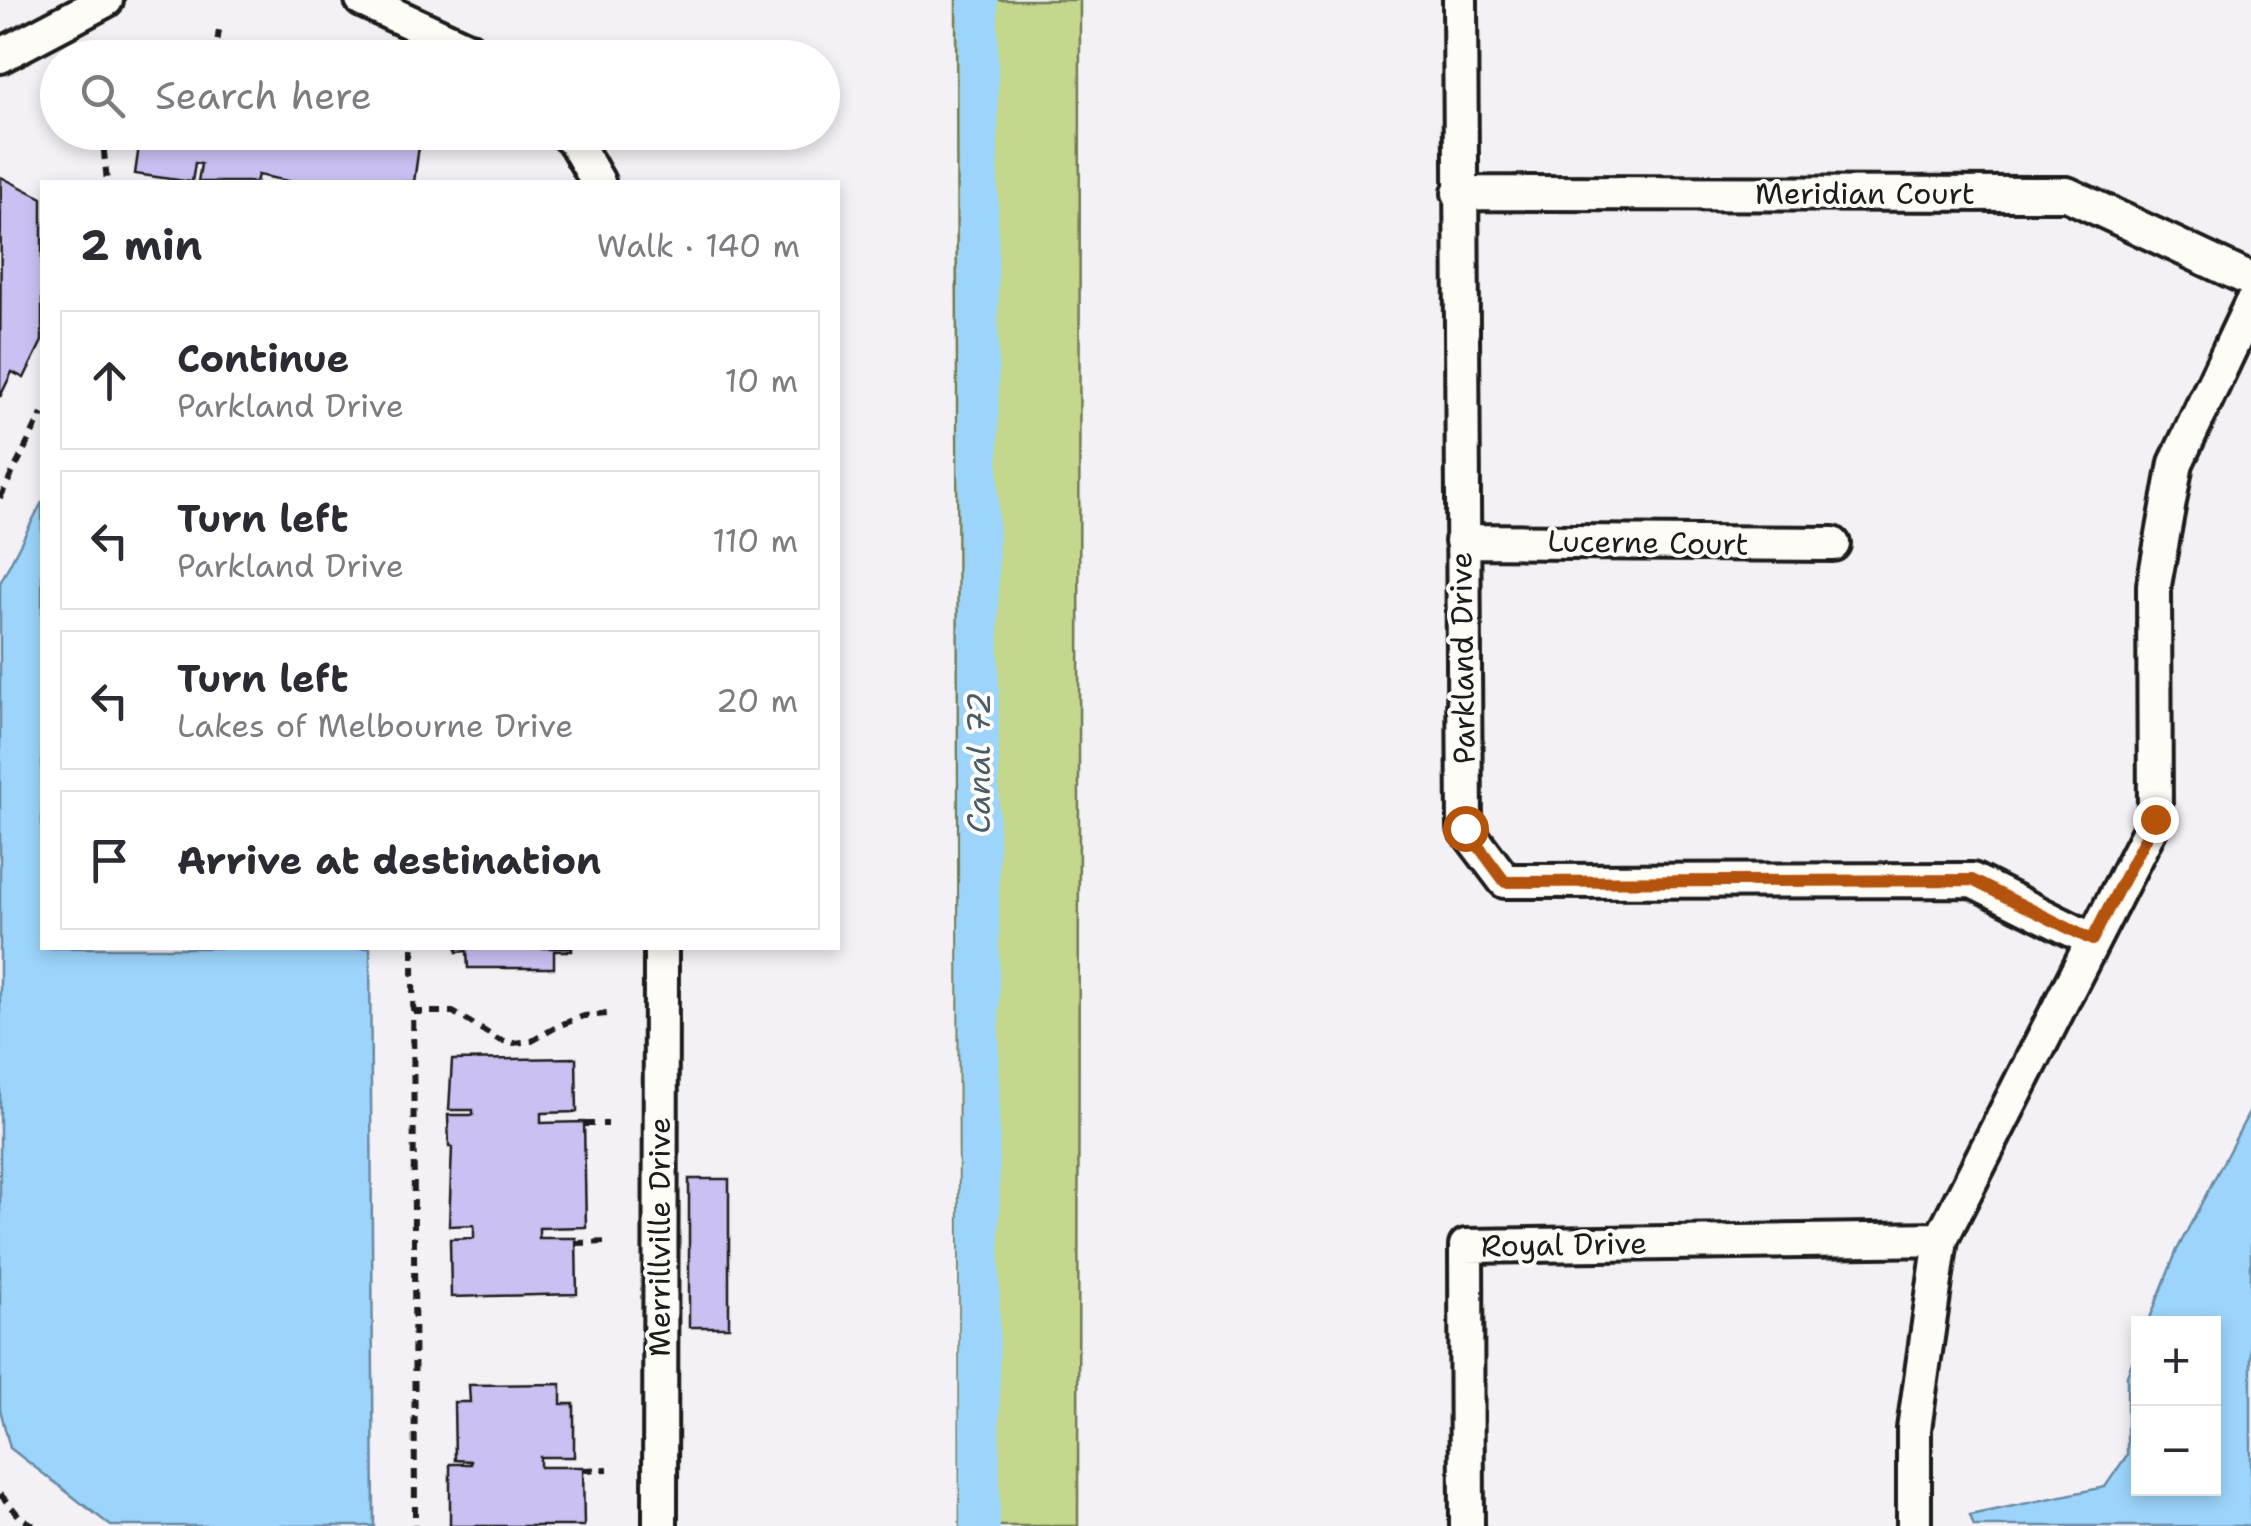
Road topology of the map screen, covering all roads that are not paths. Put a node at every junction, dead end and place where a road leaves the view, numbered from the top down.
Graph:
1 (106, 0) edge
2 (362, 0) edge
3 (1460, 0) edge
4 (449, 40) edge
5 (0, 56) edge
6 (580, 150) edge
7 (597, 180) edge
8 (1459, 194) junction
9 (2251, 280) edge
10 (2251, 304) edge
11 (1462, 541) junction
12 (1833, 544) dead end
13 (2092, 940) junction
14 (661, 950) edge
15 (1941, 1239) junction
16 (660, 1526) edge
17 (1466, 1526) edge
18 (1914, 1526) edge

1 - 5 street
2 - 4 street
3 - 8 street, Parkland Drive
6 - 7 street
8 - 9 street, Meridian Court
8 - 11 street, Parkland Drive
10 - 13 street
11 - 12 street, Lucerne Court
11 - 13 street, Parkland Drive
13 - 15 street
14 - 16 street, Merrillville Drive
15 - 17 street, Royal Drive
15 - 18 street

